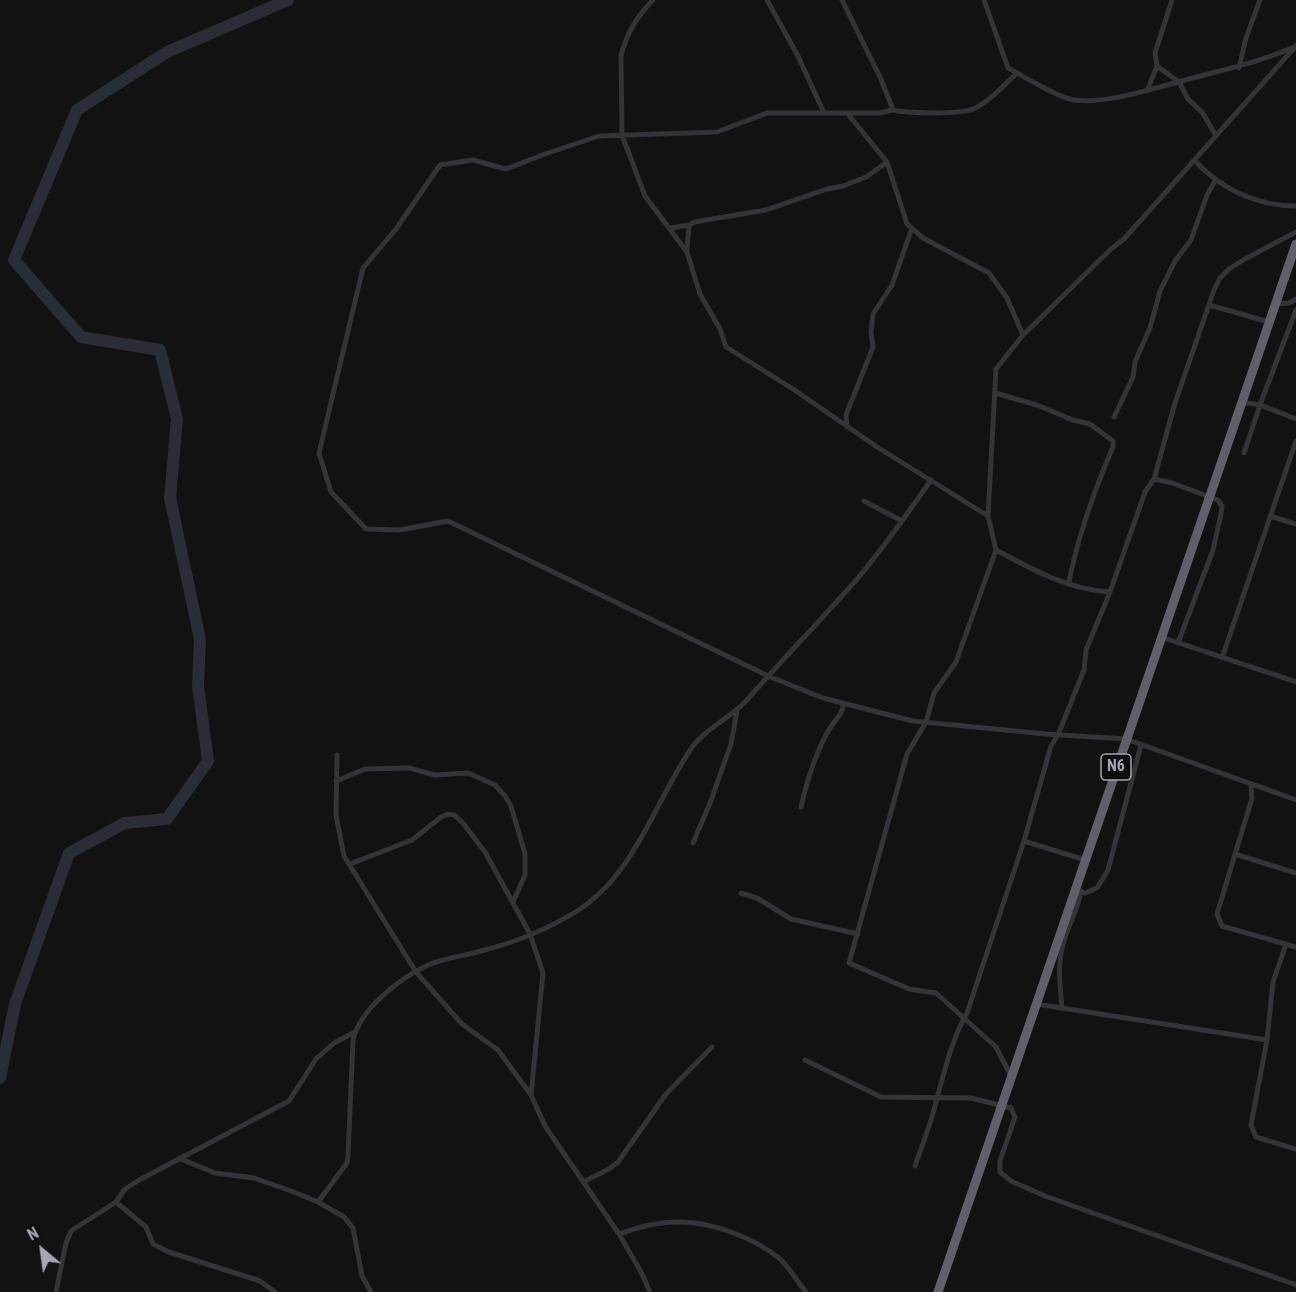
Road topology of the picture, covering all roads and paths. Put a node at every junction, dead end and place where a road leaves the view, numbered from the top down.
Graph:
1 (653, 0) edge
2 (767, 0) edge
3 (842, 0) edge
4 (984, 0) edge
5 (1172, 0) edge
6 (1260, 0) edge
7 (1157, 66) junction
8 (1239, 68) junction
9 (1017, 73) junction
10 (1179, 82) junction
11 (1147, 91) junction
12 (892, 110) junction
13 (824, 112) junction
14 (848, 112) junction
15 (622, 135) junction
16 (1216, 136) junction
17 (1195, 161) junction
18 (887, 162) junction
19 (1215, 181) junction
20 (1296, 206) edge
21 (689, 225) junction
22 (671, 228) junction
23 (912, 228) junction
24 (1296, 232) edge
25 (1296, 244) edge
26 (687, 252) junction
27 (1296, 299) edge
28 (1209, 304) junction
29 (1274, 304) junction
30 (1296, 310) edge
31 (1269, 322) junction
32 (1023, 335) junction
33 (994, 393) junction
34 (1241, 402) junction
35 (1260, 405) junction
36 (1114, 417) dead end
37 (1296, 419) edge
38 (848, 428) junction
39 (1296, 441) edge
40 (1244, 453) dead end
41 (1154, 479) junction
42 (931, 480) junction
43 (1209, 498) junction
44 (864, 501) dead end
45 (988, 516) junction
46 (1269, 516) junction
47 (902, 521) junction
48 (1296, 524) edge
49 (996, 550) junction
50 (1069, 582) junction
51 (1110, 592) junction
52 (1161, 637) junction
53 (1178, 643) junction
54 (1222, 658) junction
55 (768, 676) junction
56 (1296, 682) edge
57 (843, 703) junction
58 (738, 710) junction
59 (926, 722) junction
60 (1058, 735) junction
61 (1126, 739) junction
62 (1141, 744) junction
63 (337, 755) dead end
64 (336, 781) junction
65 (1251, 785) junction
66 (1296, 800) edge
67 (801, 807) dead end
68 (1024, 841) junction
69 (693, 843) dead end
70 (1235, 854) junction
71 (1085, 860) junction
72 (350, 864) junction
73 (1296, 873) edge
74 (1078, 890) junction
75 (741, 893) dead end
76 (513, 902) junction
77 (530, 934) junction
78 (858, 934) junction
79 (1286, 944) junction
80 (1296, 947) edge
81 (416, 972) junction
82 (1036, 1004) junction
83 (1062, 1008) junction
84 (964, 1018) junction
85 (355, 1032) junction
86 (1267, 1040) junction
87 (712, 1047) dead end
88 (805, 1060) dead end
89 (1011, 1076) junction
90 (531, 1095) junction
91 (937, 1098) junction
92 (1002, 1105) junction
93 (1296, 1149) edge
94 (181, 1159) junction
95 (915, 1166) dead end
96 (583, 1182) junction
97 (116, 1202) junction
98 (318, 1202) junction
99 (619, 1234) junction
100 (1296, 1285) edge
101 (56, 1292) edge
102 (275, 1292) edge
103 (370, 1292) edge
104 (650, 1292) edge
105 (806, 1292) edge
106 (938, 1292) edge

1 - 15 street
2 - 13 street
3 - 12 street
4 - 9 street
5 - 7 street
6 - 8 street
7 - 10 street
7 - 11 street
8 - 10 street
8 - 16 street
9 - 11 street
9 - 12 street
10 - 11 street
10 - 16 street
12 - 14 street
13 - 14 street
13 - 15 street
14 - 18 street
15 - 22 street
15 - 55 street
16 - 17 street
17 - 19 street
17 - 32 street
18 - 21 street
18 - 23 street
19 - 20 street
19 - 36 street
21 - 22 street
21 - 26 street
22 - 26 street
23 - 32 street
23 - 38 street
24 - 28 street
25 - 29 highway, N6
26 - 38 street
27 - 29 street
28 - 31 street
28 - 41 street
29 - 31 highway, N6
30 - 35 street
31 - 34 highway, N6
32 - 33 street
33 - 45 street
33 - 50 street
34 - 35 street
34 - 43 highway, N6
35 - 37 street
35 - 40 street
38 - 42 street
39 - 46 street
41 - 43 street
41 - 51 street
42 - 45 street
42 - 47 street
43 - 52 highway, N6
43 - 53 street
44 - 47 street
45 - 49 street
46 - 48 street
46 - 54 street
47 - 55 street
49 - 50 street
49 - 59 street
50 - 51 street
51 - 60 street
52 - 53 street
52 - 61 highway, N6
53 - 54 street
54 - 56 street
55 - 57 street
55 - 58 street
57 - 59 street
57 - 67 street
58 - 69 street
58 - 77 street
59 - 60 street
59 - 78 street
60 - 61 street
60 - 68 street
61 - 62 street
61 - 71 highway, N6
62 - 65 street
62 - 74 street
63 - 64 street
64 - 72 street
64 - 76 street
65 - 66 street
65 - 70 street
68 - 71 street
68 - 84 street
70 - 73 street
70 - 79 street
71 - 74 highway, N6
72 - 76 street
72 - 81 street
74 - 82 highway, N6
74 - 83 street
75 - 78 street
76 - 77 street
77 - 81 street
77 - 90 street
78 - 84 street
79 - 80 street
79 - 86 street
81 - 85 street
81 - 90 street
82 - 83 street
82 - 89 highway, N6
83 - 86 street
84 - 89 street
84 - 91 street
85 - 94 street
85 - 98 street
86 - 93 street
87 - 96 street
88 - 91 street
89 - 92 highway, N6
90 - 96 street
91 - 92 street
91 - 95 street
92 - 100 street
92 - 106 highway, N6
94 - 97 street
94 - 98 street
96 - 99 street
97 - 101 street
97 - 102 street
98 - 103 street
99 - 104 street
99 - 105 street

